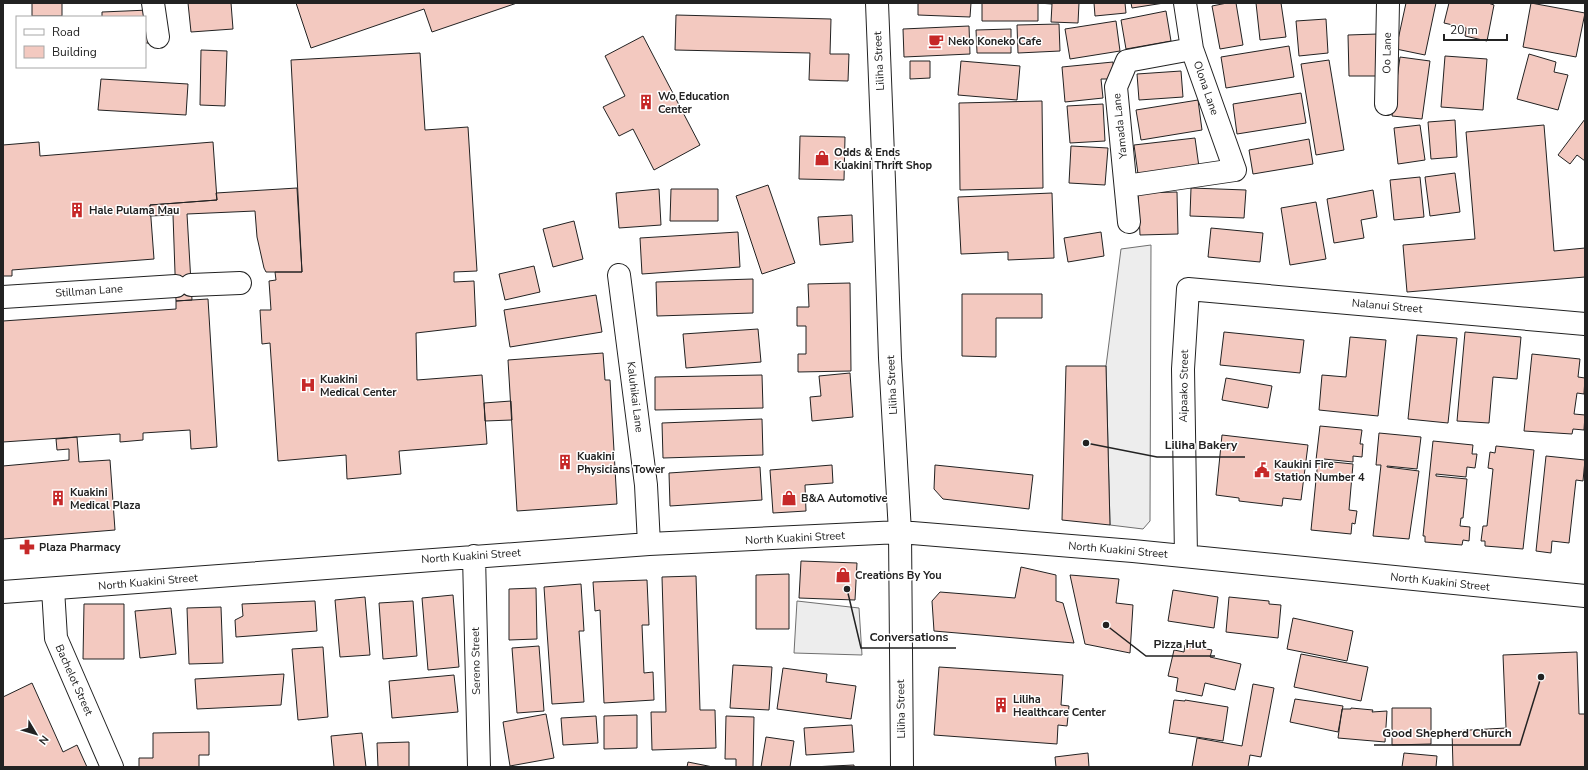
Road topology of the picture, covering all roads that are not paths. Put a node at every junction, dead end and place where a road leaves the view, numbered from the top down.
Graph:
1 (153, 3) edge
2 (877, 3) edge
3 (1185, 3) edge
4 (1388, 3) edge
5 (158, 38) dead end
6 (1192, 49) junction
7 (1386, 104) dead end
8 (1126, 186) junction
9 (1129, 222) dead end
10 (619, 275) dead end
11 (240, 283) dead end
12 (1188, 289) joint
13 (3, 297) edge
14 (1585, 324) edge
15 (900, 532) junction
16 (649, 544) junction
17 (474, 556) junction
18 (1186, 556) junction
19 (53, 589) junction
20 (3, 592) edge
21 (1585, 596) edge
22 (112, 767) edge
23 (479, 767) edge
24 (902, 767) edge

1 - 5 street
2 - 15 street, Liliha Street
3 - 6 street, Olona Lane
4 - 7 street, Oo Lane
6 - 8 street, Yamada Lane
6 - 8 street, Olona Lane
8 - 9 street, Yamada Lane
10 - 16 street, Kaluhikai Lane
11 - 13 street, Stillman Lane
12 - 14 street, Nalanui Street
12 - 18 street, Aipaako Street
15 - 16 street, North Kuakini Street
15 - 18 street, North Kuakini Street
15 - 24 street, Liliha Street
16 - 17 street, North Kuakini Street
17 - 19 street, North Kuakini Street
17 - 23 street, Sereno Street
18 - 21 street, North Kuakini Street
19 - 20 street, North Kuakini Street
19 - 22 street, Bachelot Street

